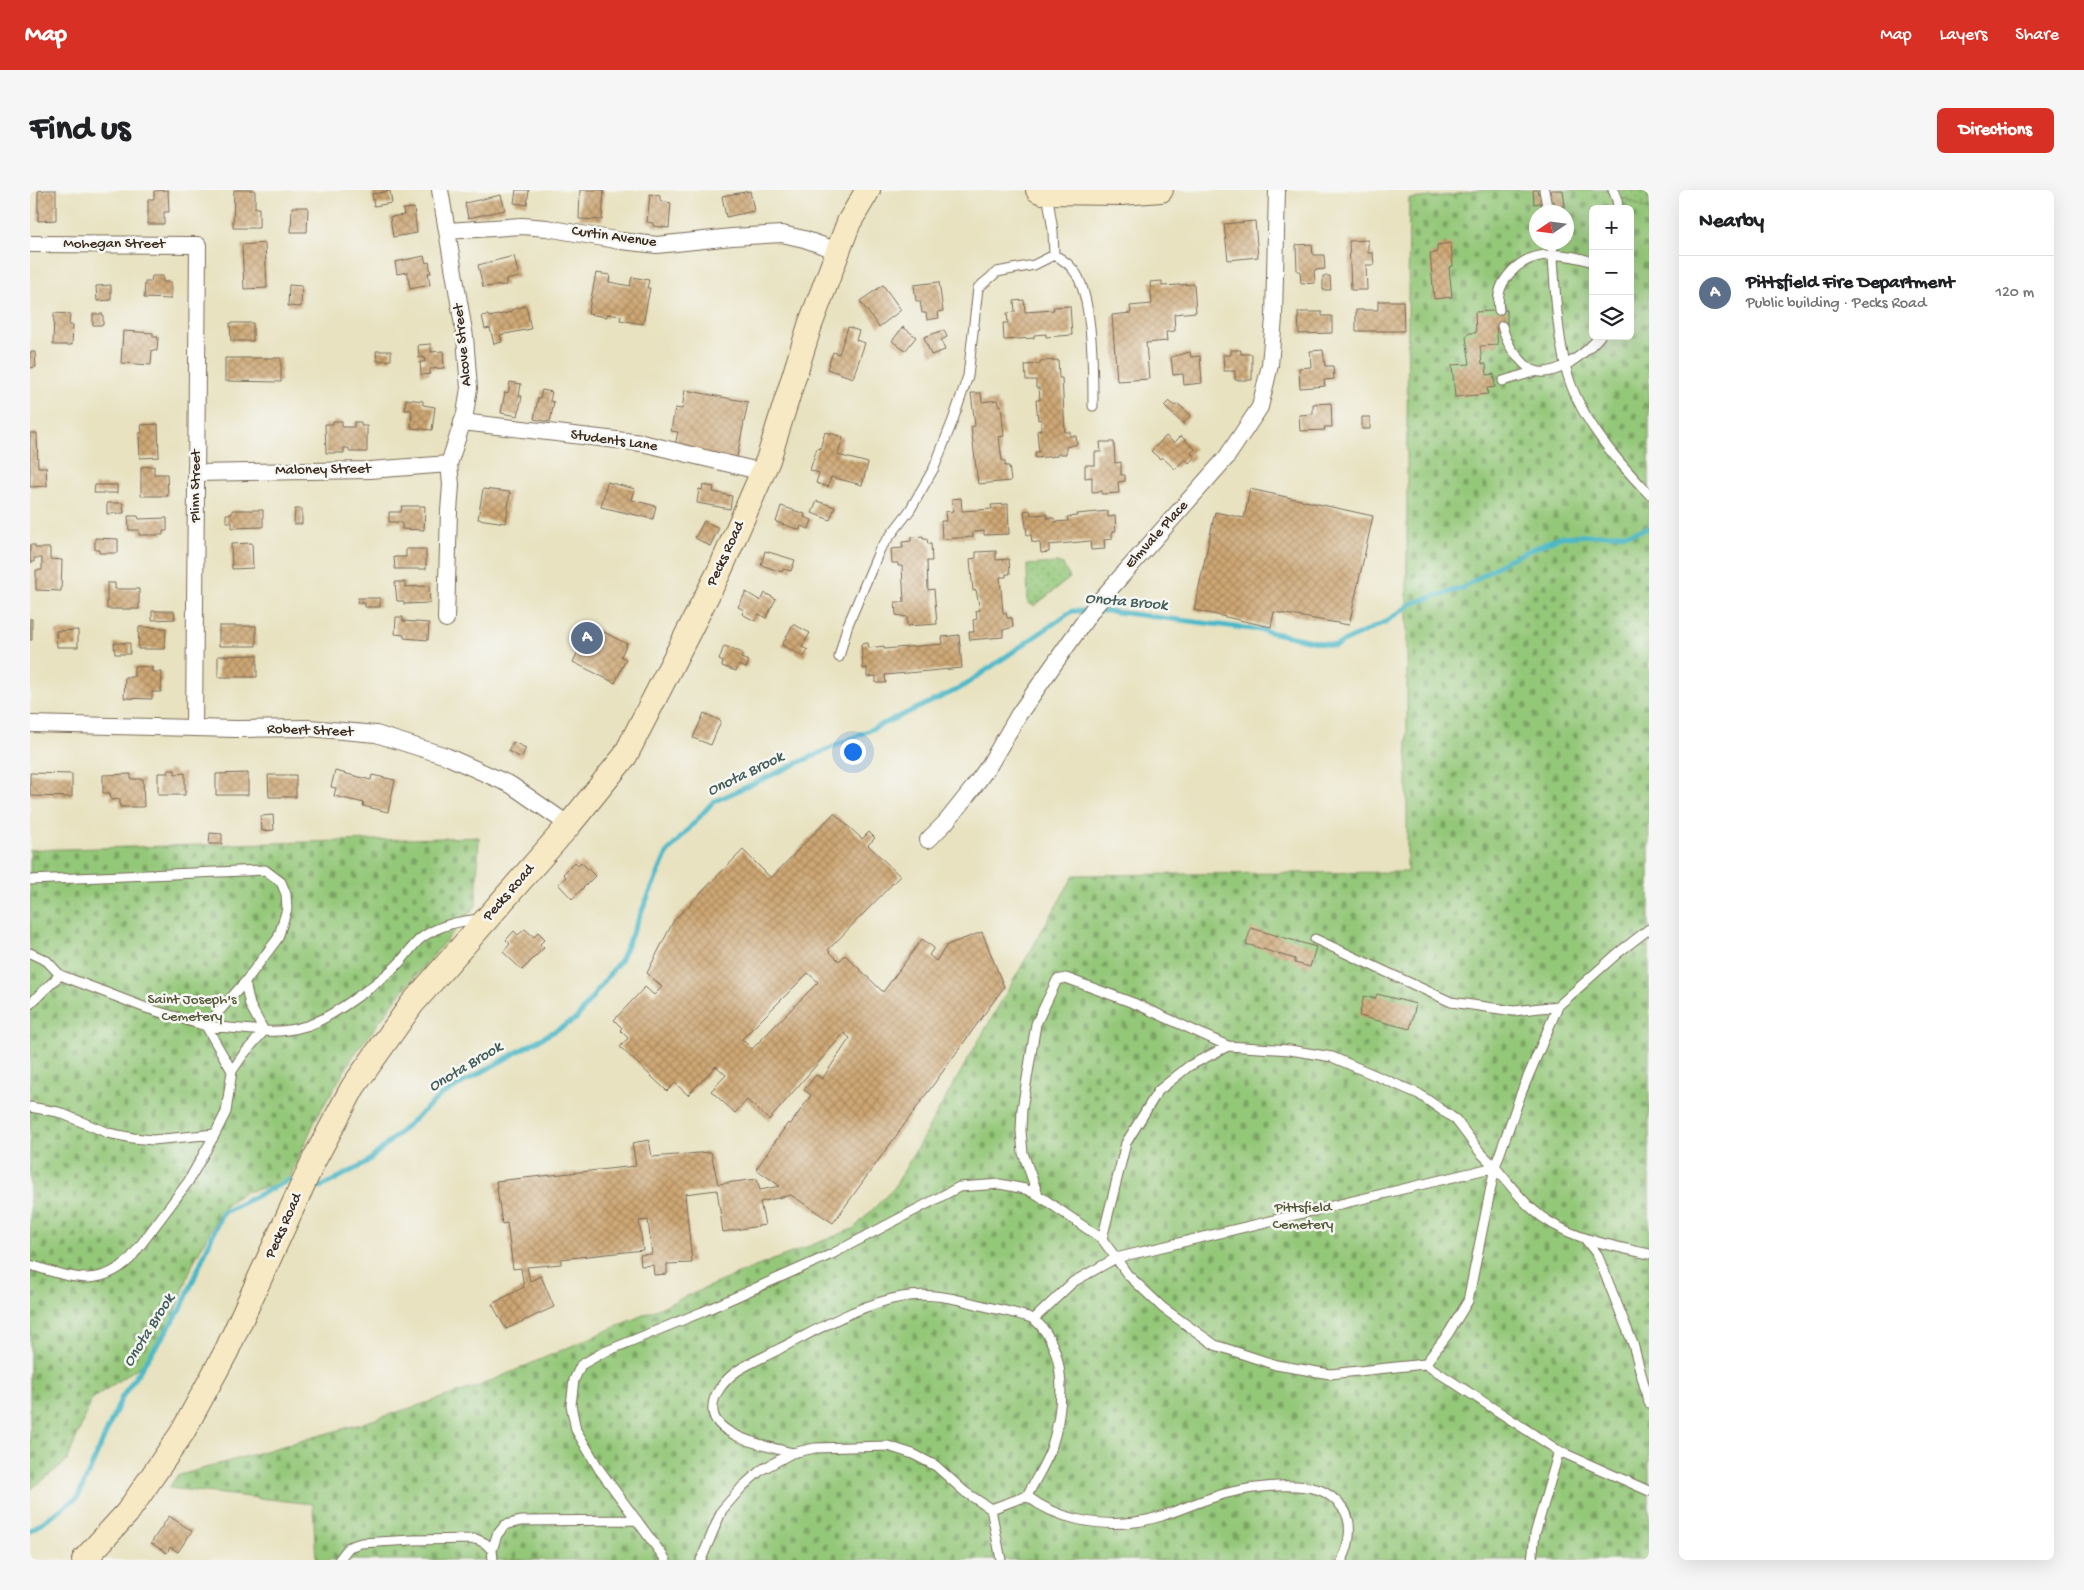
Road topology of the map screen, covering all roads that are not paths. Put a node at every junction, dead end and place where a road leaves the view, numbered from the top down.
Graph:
1 (440, 190) edge
2 (868, 190) edge
3 (1161, 190) edge
4 (1277, 190) edge
5 (1544, 190) edge
6 (1613, 190) edge
7 (1042, 191) edge
8 (1547, 205) edge
9 (1618, 205) edge
10 (447, 231) junction
11 (30, 244) edge
12 (198, 245) joint
13 (1552, 250) edge
14 (838, 251) junction
15 (1552, 254) junction
16 (1054, 255) junction
17 (1589, 261) edge
18 (1499, 310) dead end
19 (1502, 326) dead end
20 (1597, 340) edge
21 (1565, 366) junction
22 (1536, 371) junction
23 (1503, 381) dead end
24 (1093, 406) dead end
25 (462, 422) junction
26 (449, 464) junction
27 (763, 472) junction
28 (196, 473) junction
29 (1649, 494) edge
30 (446, 619) dead end
31 (839, 657) dead end
32 (30, 724) edge
33 (194, 728) junction
34 (569, 825) junction
35 (928, 840) dead end
36 (30, 880) edge
37 (486, 918) junction
38 (1649, 929) edge
39 (1315, 939) dead end
40 (30, 953) edge
41 (60, 976) junction
42 (245, 982) junction
43 (30, 1004) edge
44 (1558, 1006) junction
45 (206, 1026) junction
46 (264, 1031) junction
47 (1228, 1046) junction
48 (232, 1071) junction
49 (30, 1107) edge
50 (215, 1134) junction
51 (1495, 1167) junction
52 (1038, 1195) junction
53 (1102, 1239) junction
54 (1585, 1240) junction
55 (1649, 1254) edge
56 (1116, 1258) junction
57 (30, 1266) edge
58 (1034, 1319) junction
59 (1425, 1364) junction
60 (1649, 1403) edge
61 (1559, 1451) junction
62 (792, 1453) junction
63 (1649, 1491) edge
64 (1026, 1496) junction
65 (991, 1510) junction
66 (637, 1520) junction
67 (492, 1550) junction
68 (84, 1560) edge
69 (339, 1560) edge
70 (493, 1560) edge
71 (666, 1560) edge
72 (701, 1560) edge
73 (1001, 1560) edge
74 (1342, 1560) edge
75 (1532, 1560) edge

1 - 10 street, Alcove Street
2 - 14 street, Pecks Road
3 - 7 street
4 - 35 street, Elmvale Place
5 - 8 lane
6 - 9 lane
7 - 16 lane
10 - 14 street, Curtin Avenue
10 - 25 street, Alcove Street
11 - 12 street, Mohegan Street
12 - 28 street, Plinn Street
13 - 15 lane
14 - 27 street, Pecks Road
15 - 17 lane
15 - 18 lane
15 - 21 lane
16 - 24 lane
16 - 31 lane
19 - 22 lane
20 - 21 lane
21 - 22 lane
21 - 29 lane
22 - 23 lane
25 - 26 street, Alcove Street
25 - 27 street, Students Lane
26 - 28 street, Maloney Street
26 - 30 street, Alcove Street
27 - 34 street, Pecks Road
28 - 33 street, Plinn Street
32 - 33 street, Robert Street
33 - 34 street, Robert Street
34 - 37 street, Pecks Road
36 - 42 lane
37 - 46 lane
37 - 68 street, Pecks Road
38 - 44 lane
39 - 44 lane
40 - 41 lane
41 - 43 lane
41 - 45 lane
42 - 45 lane
42 - 46 lane
44 - 51 lane
45 - 46 lane
45 - 48 lane
46 - 48 lane
47 - 51 lane
47 - 52 lane
47 - 53 lane
48 - 50 lane
49 - 50 lane
50 - 57 lane
51 - 54 lane
51 - 56 lane
51 - 59 lane
52 - 53 lane
52 - 66 lane
53 - 56 lane
54 - 55 lane
54 - 60 lane
56 - 58 lane
56 - 59 lane
58 - 62 lane
58 - 64 lane
59 - 61 lane
61 - 63 lane
61 - 75 lane
62 - 65 lane
62 - 72 lane
64 - 65 lane
64 - 74 lane
65 - 73 lane
66 - 67 lane
66 - 71 lane
67 - 69 lane
67 - 70 lane

